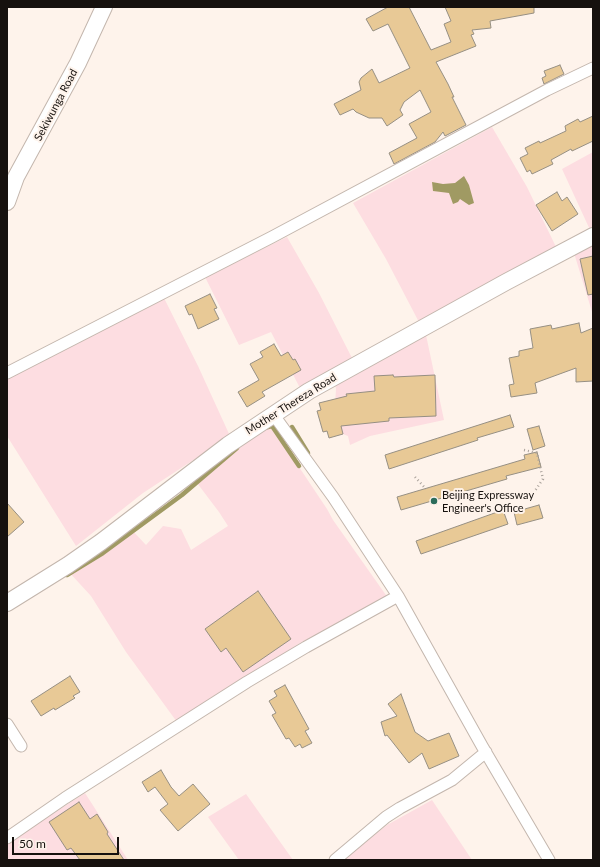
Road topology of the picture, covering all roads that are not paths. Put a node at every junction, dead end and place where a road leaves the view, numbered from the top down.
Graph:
1 (104, 7) edge
2 (593, 68) edge
3 (7, 202) edge
4 (593, 236) edge
5 (7, 373) edge
6 (273, 414) junction
7 (398, 596) junction
8 (7, 603) edge
9 (7, 724) edge
10 (21, 746) dead end
11 (486, 752) junction
12 (7, 838) edge
13 (335, 860) edge
14 (549, 860) edge

1 - 3 street, Sekiwunga Road
2 - 5 street
4 - 6 street, Mother Thereza Road
6 - 7 street
6 - 8 street, Mother Thereza Road
7 - 11 street
7 - 12 street
9 - 10 street
11 - 13 street
11 - 14 street

